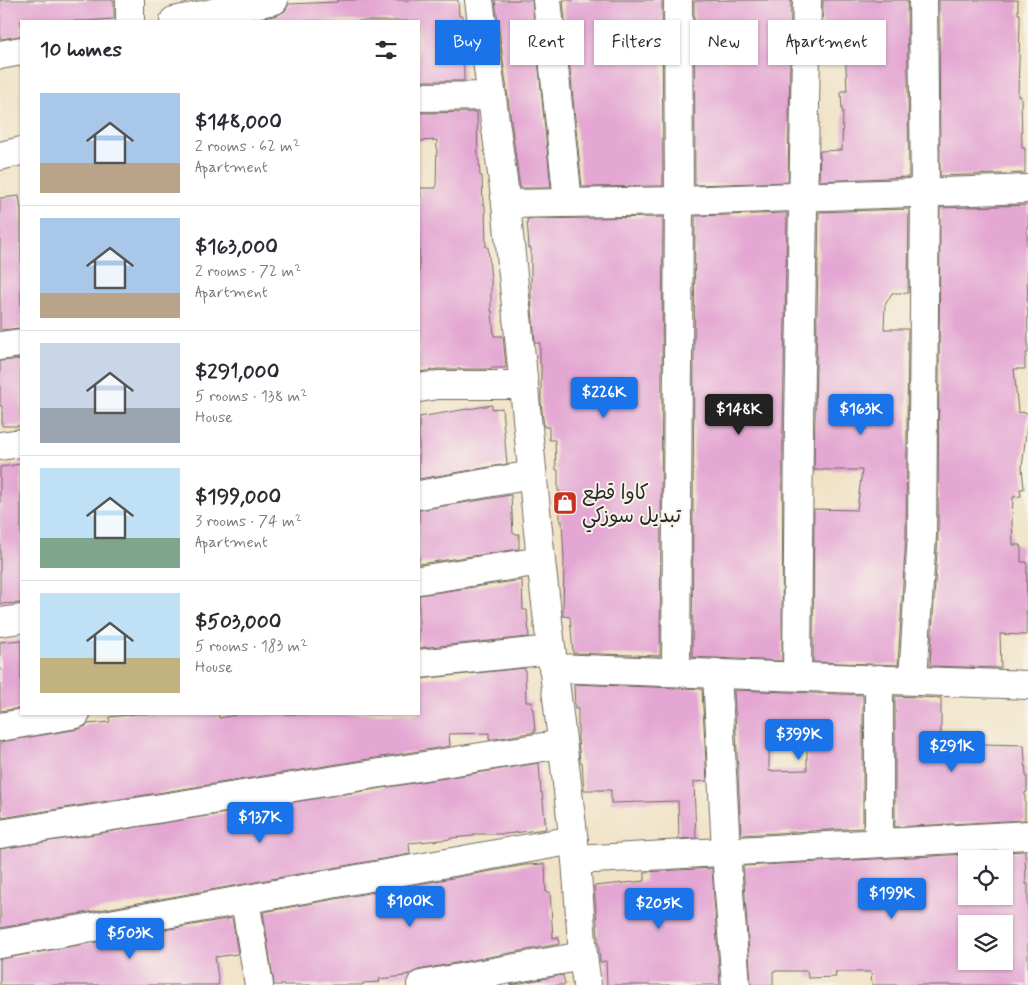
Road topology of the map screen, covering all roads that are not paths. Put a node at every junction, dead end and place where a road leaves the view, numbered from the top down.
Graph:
1 (130, 0) edge
2 (274, 0) edge
3 (479, 0) edge
4 (547, 0) edge
5 (678, 0) edge
6 (808, 0) edge
7 (923, 0) edge
8 (130, 20) edge
9 (179, 20) edge
10 (20, 51) edge
11 (0, 55) edge
12 (492, 96) junction
13 (420, 97) edge
14 (1028, 188) edge
15 (925, 192) junction
16 (803, 196) junction
17 (679, 201) junction
18 (568, 202) junction
19 (506, 204) junction
20 (20, 343) edge
21 (0, 346) edge
22 (524, 385) junction
23 (420, 388) edge
24 (20, 443) edge
25 (0, 446) edge
26 (532, 475) junction
27 (420, 495) edge
28 (541, 561) junction
29 (420, 580) edge
30 (20, 619) edge
31 (0, 622) edge
32 (552, 659) junction
33 (420, 664) edge
34 (676, 672) junction
35 (717, 673) junction
36 (797, 676) junction
37 (880, 679) junction
38 (914, 680) junction
39 (1028, 685) edge
40 (70, 715) edge
41 (0, 727) edge
42 (562, 744) junction
43 (0, 834) edge
44 (1028, 835) edge
45 (880, 843) junction
46 (575, 850) junction
47 (726, 852) junction
48 (245, 900) junction
49 (0, 944) edge
50 (582, 956) junction
51 (259, 985) edge
52 (421, 985) edge
53 (587, 985) edge
54 (736, 985) edge

1 - 8 street
2 - 9 street
3 - 12 street
4 - 18 street
5 - 17 street
6 - 16 street
7 - 15 street
10 - 11 street
12 - 13 street
12 - 19 street
14 - 15 street
15 - 16 street
15 - 38 street
16 - 17 street
16 - 36 street
17 - 18 street
17 - 34 street
18 - 19 street
19 - 22 street
20 - 21 street
22 - 23 street
22 - 26 street
24 - 25 street
26 - 27 street
26 - 28 street
28 - 29 street
28 - 32 street
30 - 31 street
32 - 33 street
32 - 34 street
32 - 42 street
34 - 35 street
35 - 36 street
35 - 47 street
36 - 37 street
37 - 38 street
37 - 45 street
38 - 39 street
40 - 41 street
42 - 43 street
42 - 46 street
44 - 45 street
45 - 47 street
46 - 47 street
46 - 48 street
46 - 50 street
47 - 54 street
48 - 49 street
48 - 51 street
50 - 52 street
50 - 53 street

